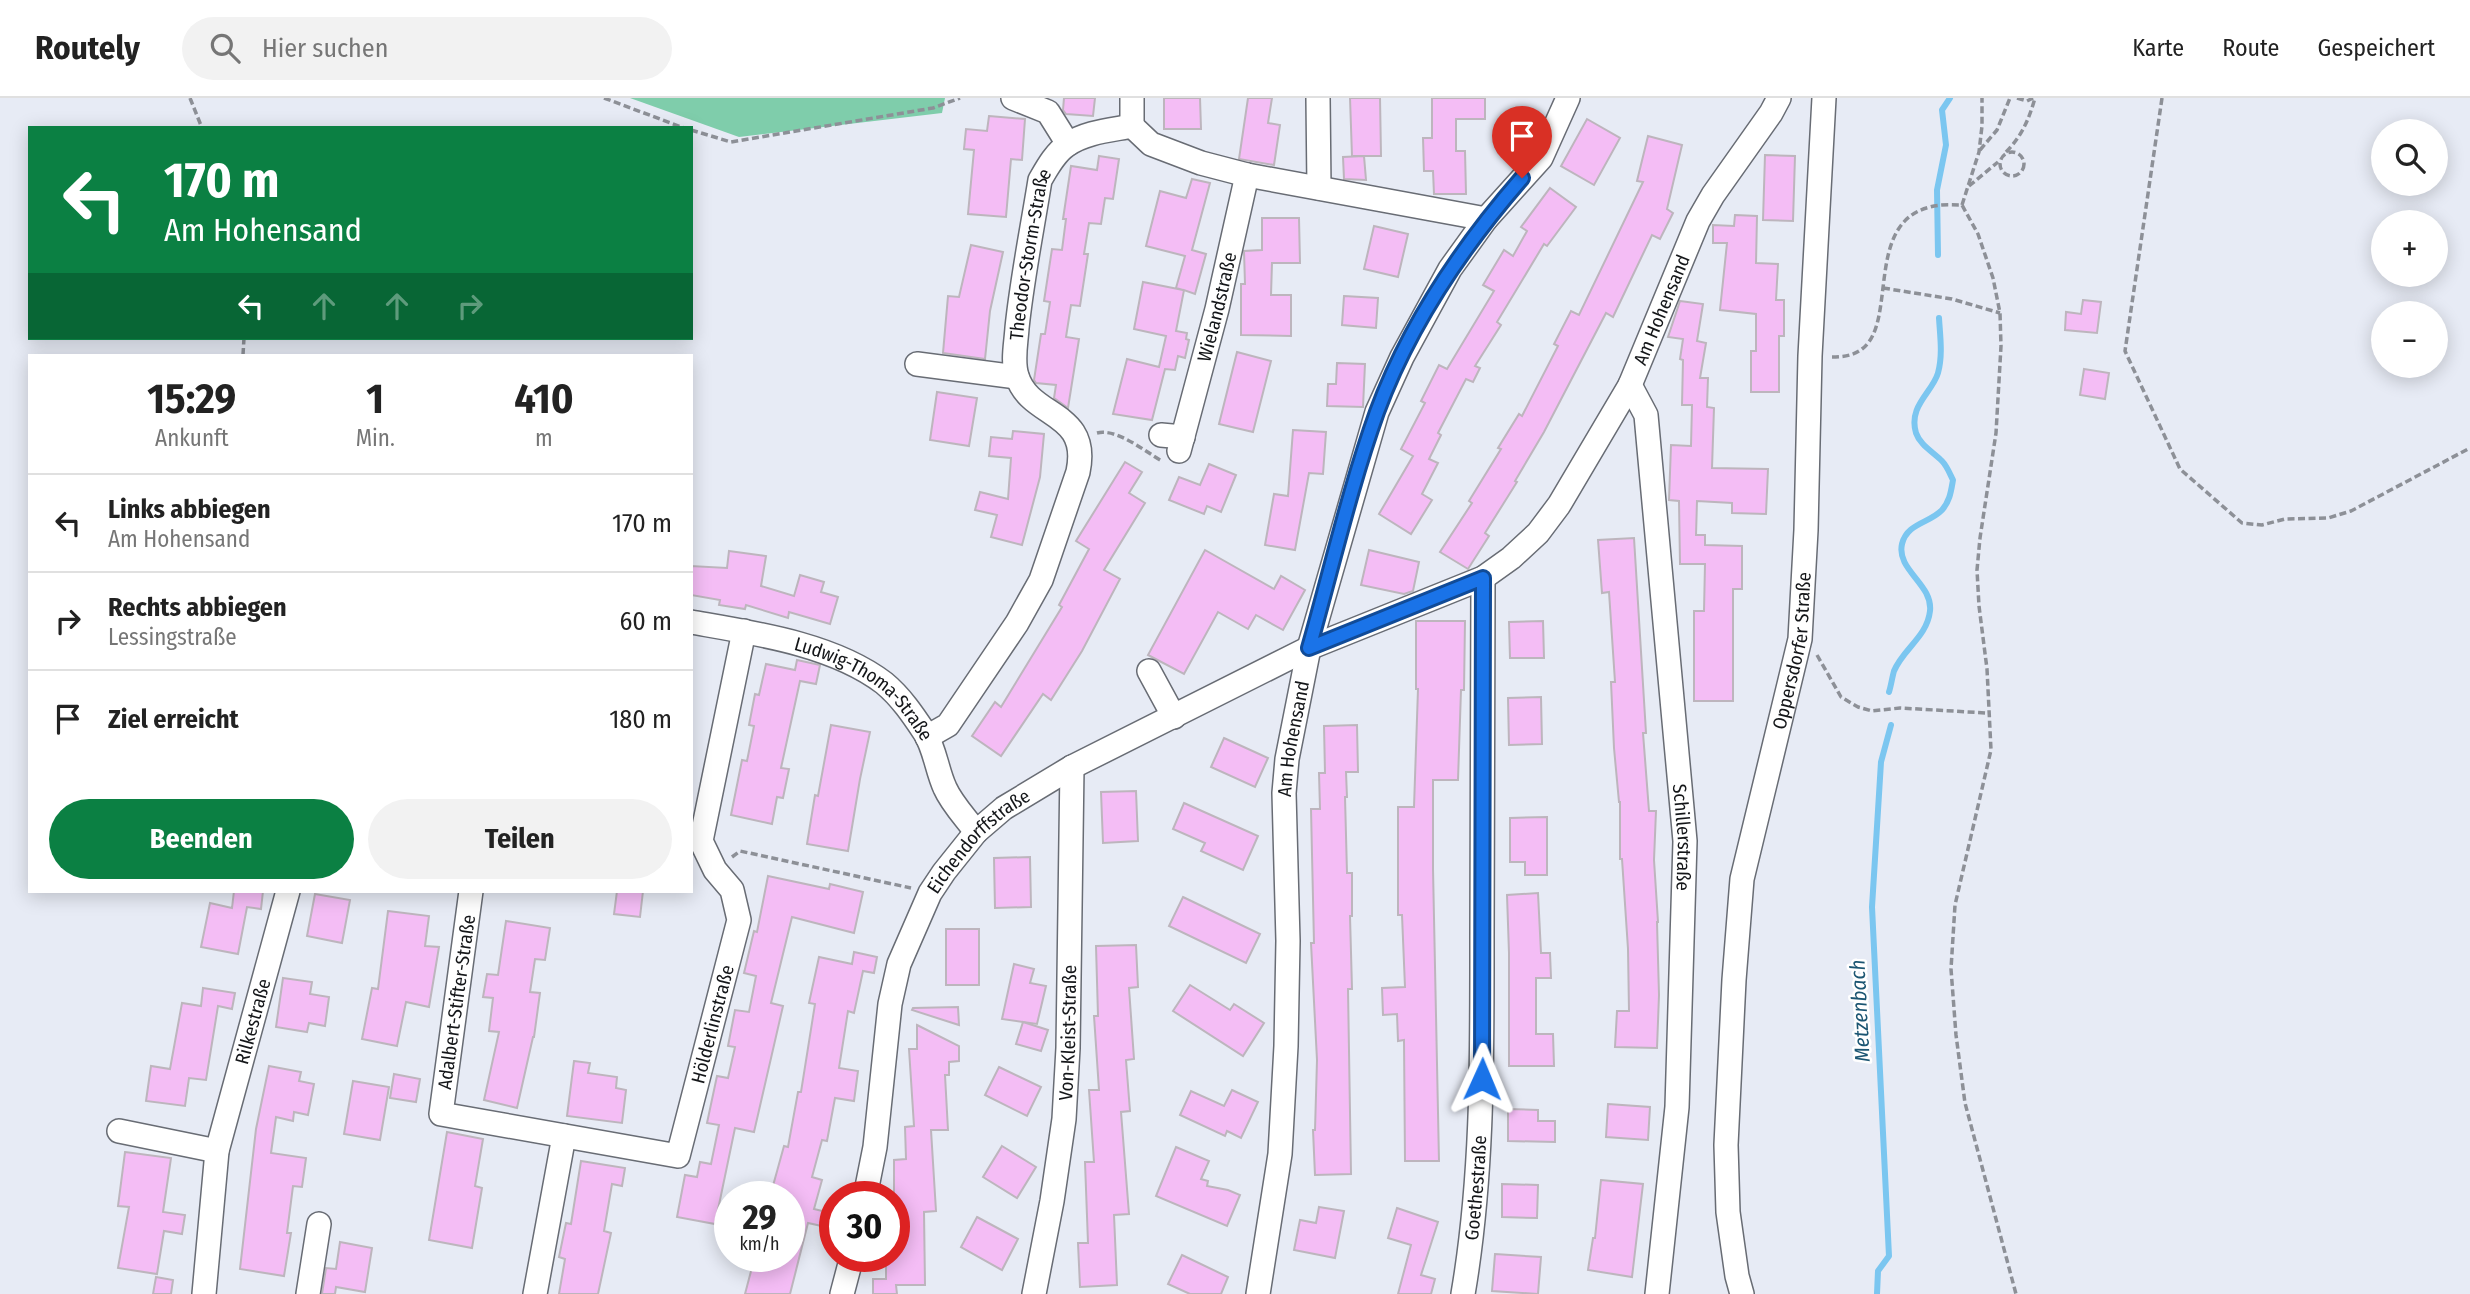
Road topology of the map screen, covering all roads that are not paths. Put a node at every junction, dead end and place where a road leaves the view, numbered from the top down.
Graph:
1 (1013, 98) edge
2 (1132, 98) edge
3 (1318, 98) edge
4 (1568, 98) edge
5 (1779, 98) edge
6 (1824, 98) edge
7 (1132, 126) junction
8 (1068, 144) junction
9 (1247, 175) junction
10 (1319, 188) junction
11 (1486, 219) junction
12 (917, 364) dead end
13 (1017, 377) junction
14 (1630, 384) junction
15 (1174, 441) dead end
16 (1483, 578) junction
17 (693, 622) edge
18 (744, 631) junction
19 (1309, 648) junction
20 (1149, 671) dead end
21 (1174, 717) junction
22 (927, 737) junction
23 (1072, 767) junction
24 (976, 832) junction
25 (696, 840) edge
26 (287, 893) edge
27 (471, 893) edge
28 (119, 1131) dead end
29 (564, 1136) junction
30 (217, 1151) junction
31 (868, 1181) edge
32 (319, 1224) dead end
33 (848, 1272) edge
34 (204, 1294) edge
35 (307, 1294) edge
36 (535, 1294) edge
37 (842, 1294) edge
38 (1034, 1294) edge
39 (1258, 1294) edge
40 (1463, 1294) edge
41 (1657, 1294) edge
42 (1742, 1294) edge

1 - 8 street
2 - 7 street
3 - 10 street
4 - 11 street
5 - 14 street, Am Hohensand
6 - 42 street, Oppersdorfer Straße
7 - 8 street, Theodor-Storm-Straße
7 - 9 street
8 - 13 street, Theodor-Storm-Straße
9 - 10 street
9 - 15 street, Wielandstraße
10 - 11 street
11 - 19 street
12 - 13 street
13 - 22 street
14 - 16 street, Am Hohensand
14 - 41 street, Schillerstraße
16 - 19 street, Am Hohensand
16 - 40 street, Goethestraße
17 - 18 street, Ludwig-Thoma-Straße
18 - 22 street, Ludwig-Thoma-Straße
18 - 25 street, Hölderlinstraße
19 - 21 street, Eichendorffstraße
19 - 39 street, Am Hohensand
20 - 21 street
21 - 23 street, Eichendorffstraße
22 - 24 street, Ludwig-Thoma-Straße
23 - 24 street, Eichendorffstraße
23 - 38 street, Von-Kleist-Straße
24 - 31 street, Eichendorffstraße
25 - 29 street, Hölderlinstraße
26 - 30 street, Rilkestraße
27 - 29 street, Adalbert-Stifter-Straße
28 - 30 street
29 - 36 street
30 - 34 street, Rilkestraße
32 - 35 street
33 - 37 street

